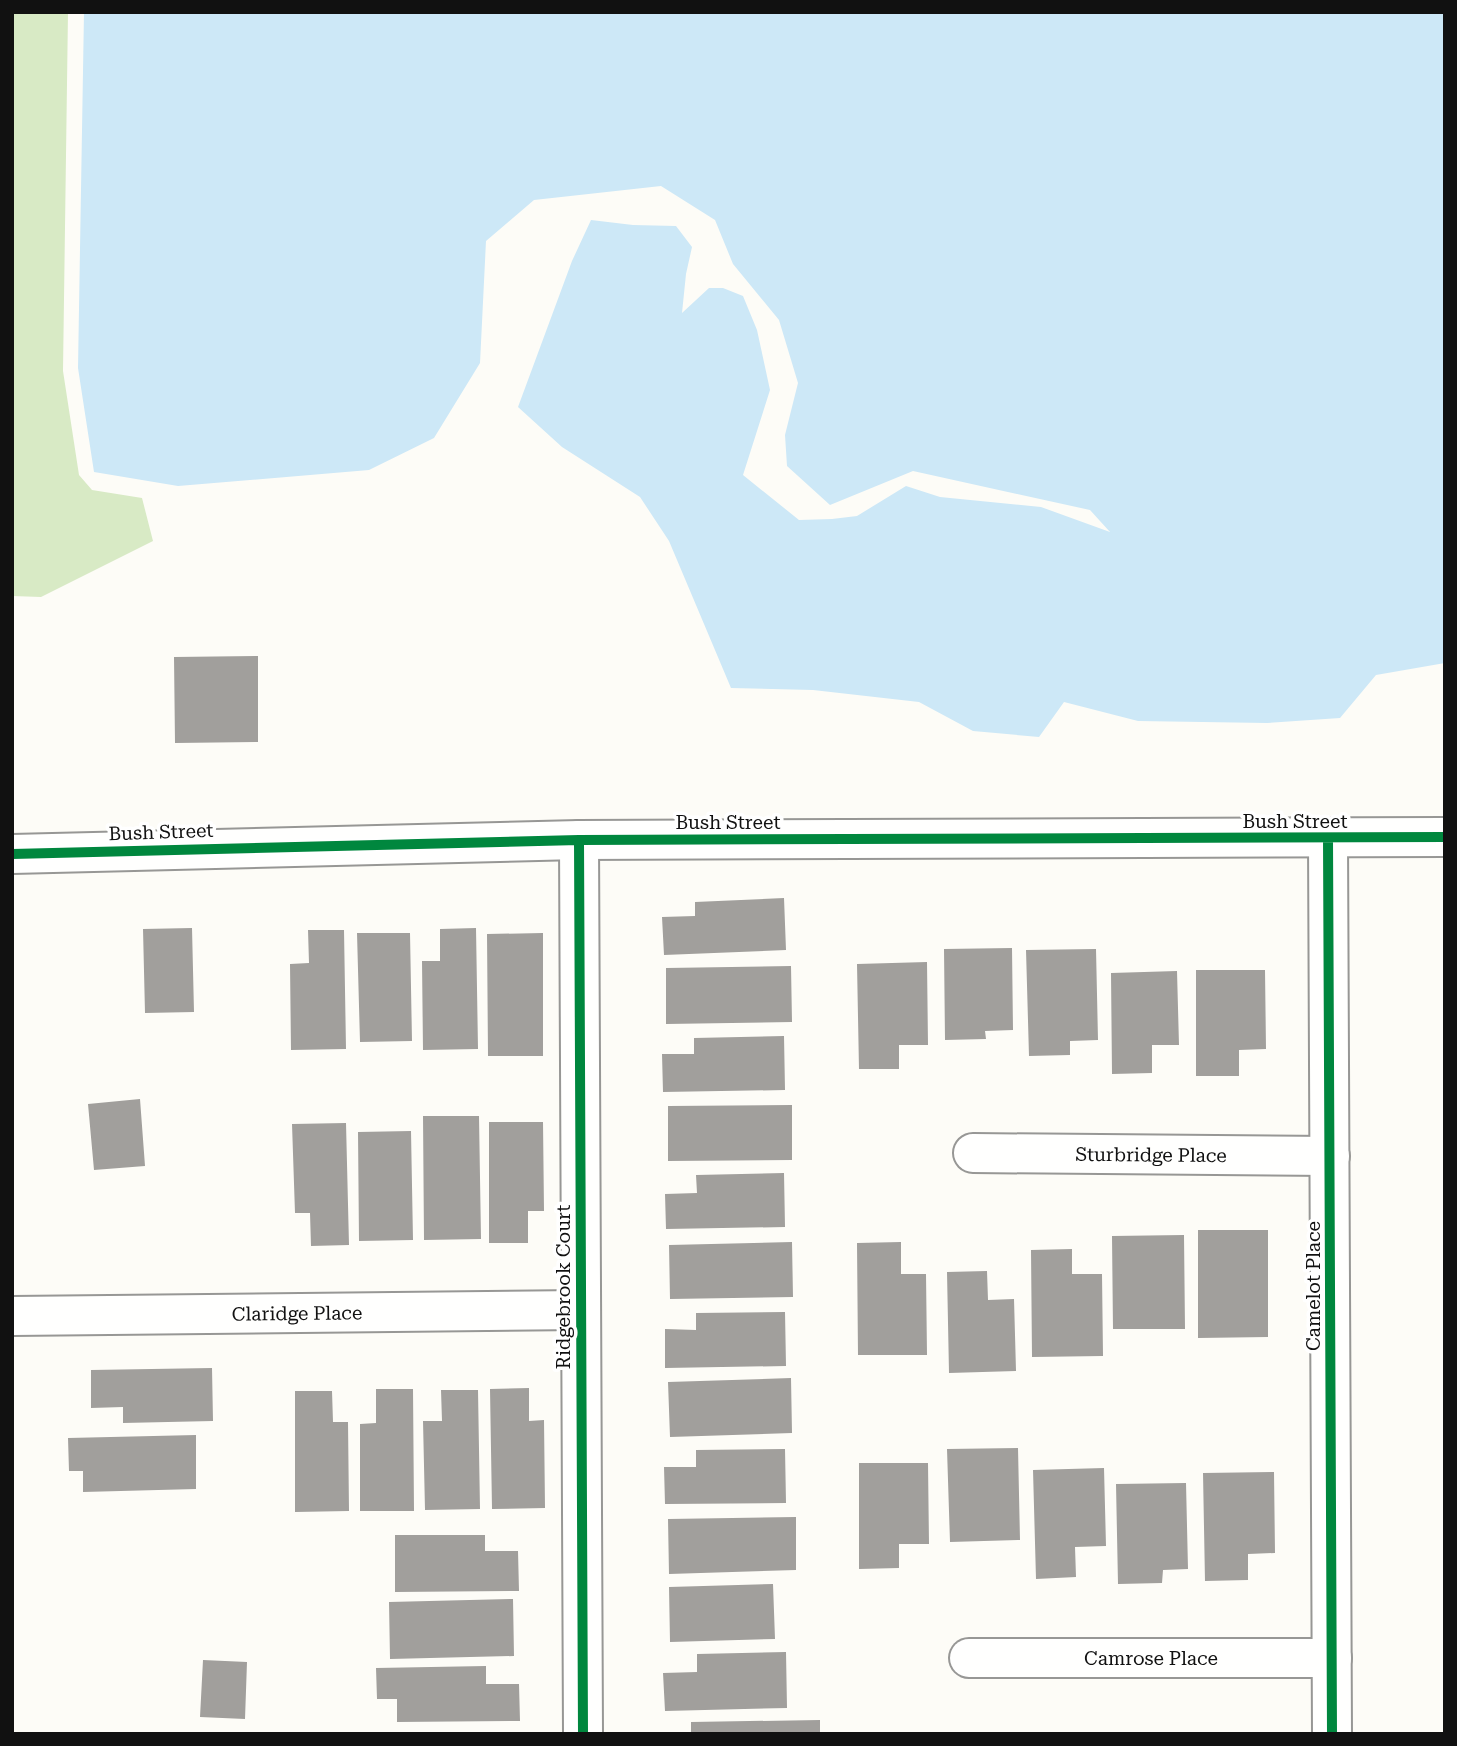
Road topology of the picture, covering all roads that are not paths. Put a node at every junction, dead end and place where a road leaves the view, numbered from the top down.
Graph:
1 (1445, 837) edge
2 (1328, 839) junction
3 (579, 840) junction
4 (12, 854) edge
5 (973, 1153) dead end
6 (1330, 1156) junction
7 (580, 1310) junction
8 (12, 1316) edge
9 (969, 1658) dead end
10 (1332, 1658) junction
11 (583, 1734) edge
12 (1332, 1734) edge

1 - 2 street, Bush Street
2 - 3 street, Bush Street
2 - 6 street, Camelot Place
3 - 4 street, Bush Street
3 - 7 street, Ridgebrook Court
5 - 6 street, Sturbridge Place
6 - 10 street, Camelot Place
7 - 8 street, Claridge Place
7 - 11 street, Ridgebrook Court
9 - 10 street, Camrose Place
10 - 12 street, Camelot Place

